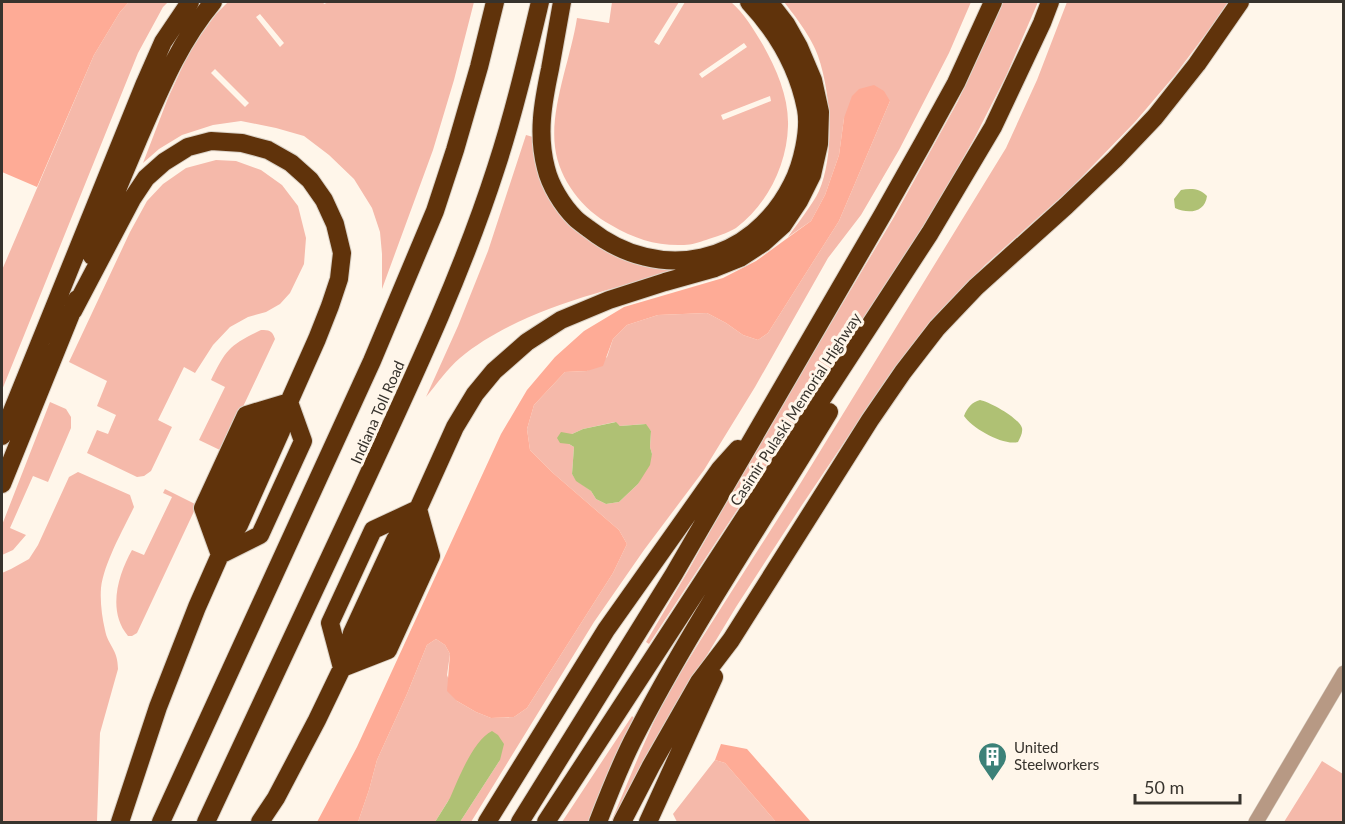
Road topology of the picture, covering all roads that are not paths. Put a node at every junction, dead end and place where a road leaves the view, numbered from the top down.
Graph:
1 (190, 2) edge
2 (213, 2) edge
3 (495, 2) edge
4 (540, 2) edge
5 (562, 2) edge
6 (749, 2) edge
7 (769, 2) edge
8 (993, 2) edge
9 (1050, 2) edge
10 (1240, 2) edge
11 (73, 311) junction
12 (862, 339) junction
13 (289, 402) junction
14 (760, 426) junction
15 (2, 435) edge
16 (2, 484) edge
17 (418, 508) junction
18 (220, 555) junction
19 (731, 640) junction
20 (342, 668) junction
21 (1344, 673) edge
22 (120, 822) edge
23 (161, 822) edge
24 (206, 822) edge
25 (260, 822) edge
26 (487, 822) edge
27 (520, 822) edge
28 (546, 822) edge
29 (598, 822) edge
30 (622, 822) edge
31 (648, 822) edge
32 (1256, 822) edge

1 - 15 highway
2 - 11 highway
3 - 23 highway, Indiana Toll Road
4 - 24 highway, Indiana Toll Road
5 - 6 highway
7 - 17 highway
8 - 14 highway, Casimir Pulaski Memorial Highway
9 - 12 highway, Casimir Pulaski Memorial Highway
10 - 19 highway
11 - 13 highway
11 - 16 highway
12 - 28 highway, Casimir Pulaski Memorial Highway
12 - 29 highway
13 - 18 highway
13 - 18 highway
14 - 26 highway
14 - 27 highway, Casimir Pulaski Memorial Highway
17 - 20 highway
17 - 20 highway
17 - 20 highway
18 - 22 highway
19 - 30 highway
19 - 31 highway
20 - 25 highway
21 - 32 street

